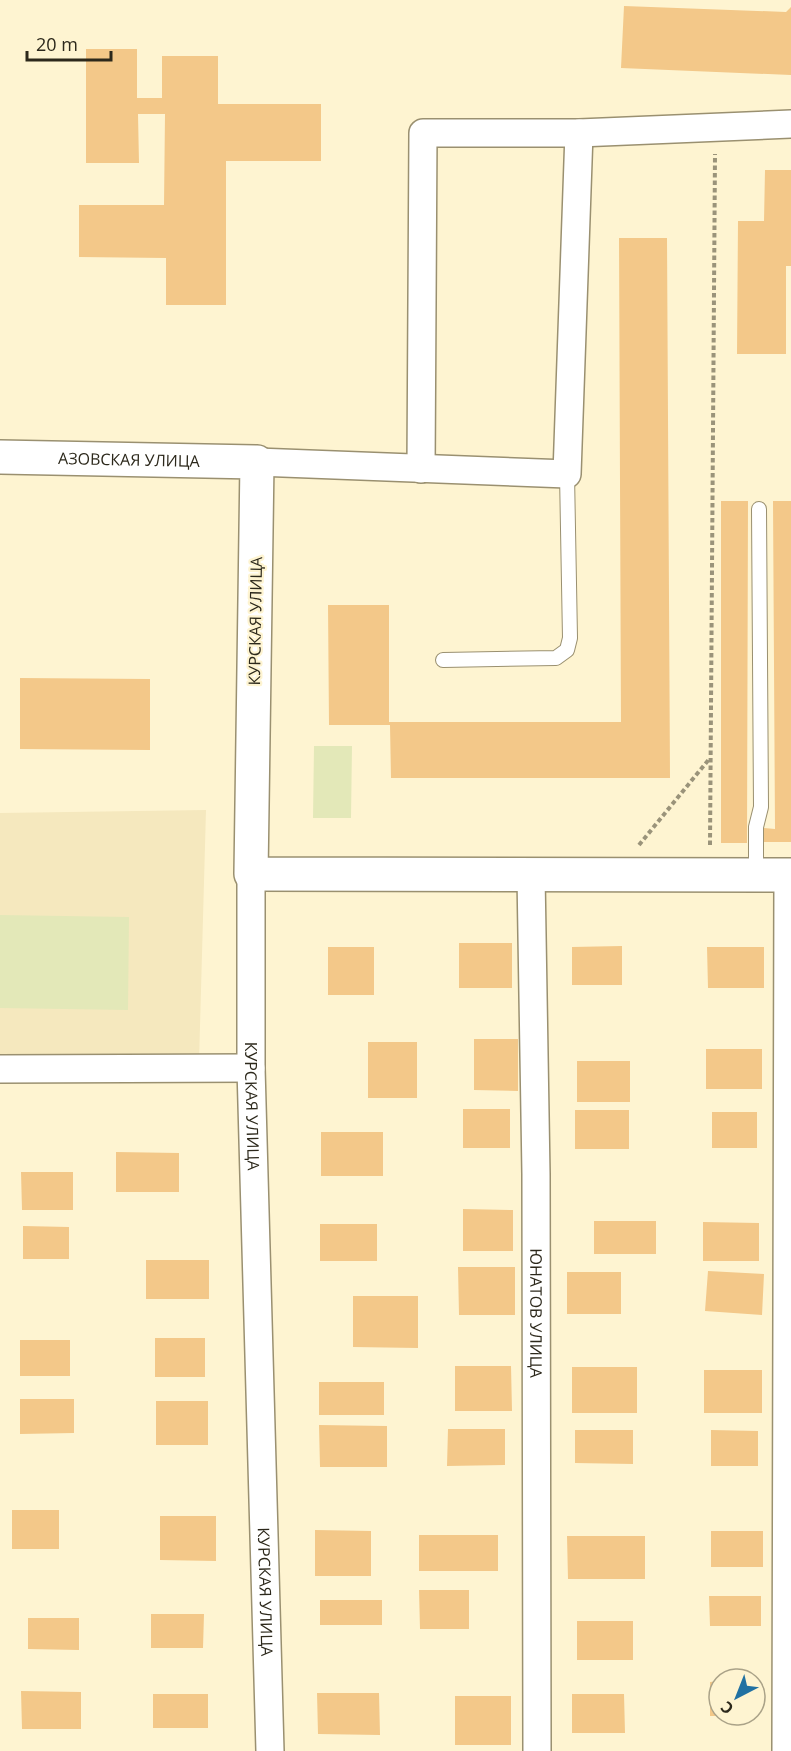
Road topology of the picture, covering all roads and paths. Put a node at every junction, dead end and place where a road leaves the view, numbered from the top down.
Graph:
1 (791, 124) edge
2 (715, 127) junction
3 (579, 133) junction
4 (0, 457) edge
5 (257, 462) junction
6 (421, 468) junction
7 (567, 474) junction
8 (759, 509) dead end
9 (443, 660) dead end
10 (711, 757) junction
11 (636, 848) dead end
12 (710, 849) dead end
13 (251, 874) junction
14 (531, 875) junction
15 (778, 875) edge
16 (251, 1068) junction
17 (0, 1069) edge
18 (270, 1751) edge
19 (537, 1751) edge
20 (786, 1751) edge

1 - 2 street
2 - 3 street
2 - 10 path
3 - 6 street
3 - 7 street
4 - 5 street, АЗОВСКАЯ УЛИЦА
5 - 6 street
5 - 13 street, КУРСКАЯ УЛИЦА
6 - 7 street
7 - 9 lane
8 - 15 lane
10 - 11 path
10 - 12 path
13 - 14 street
13 - 16 street, КУРСКАЯ УЛИЦА
14 - 15 street
14 - 19 street, ЮНАТОВ УЛИЦА
15 - 20 street
16 - 17 street
16 - 18 street, КУРСКАЯ УЛИЦА

